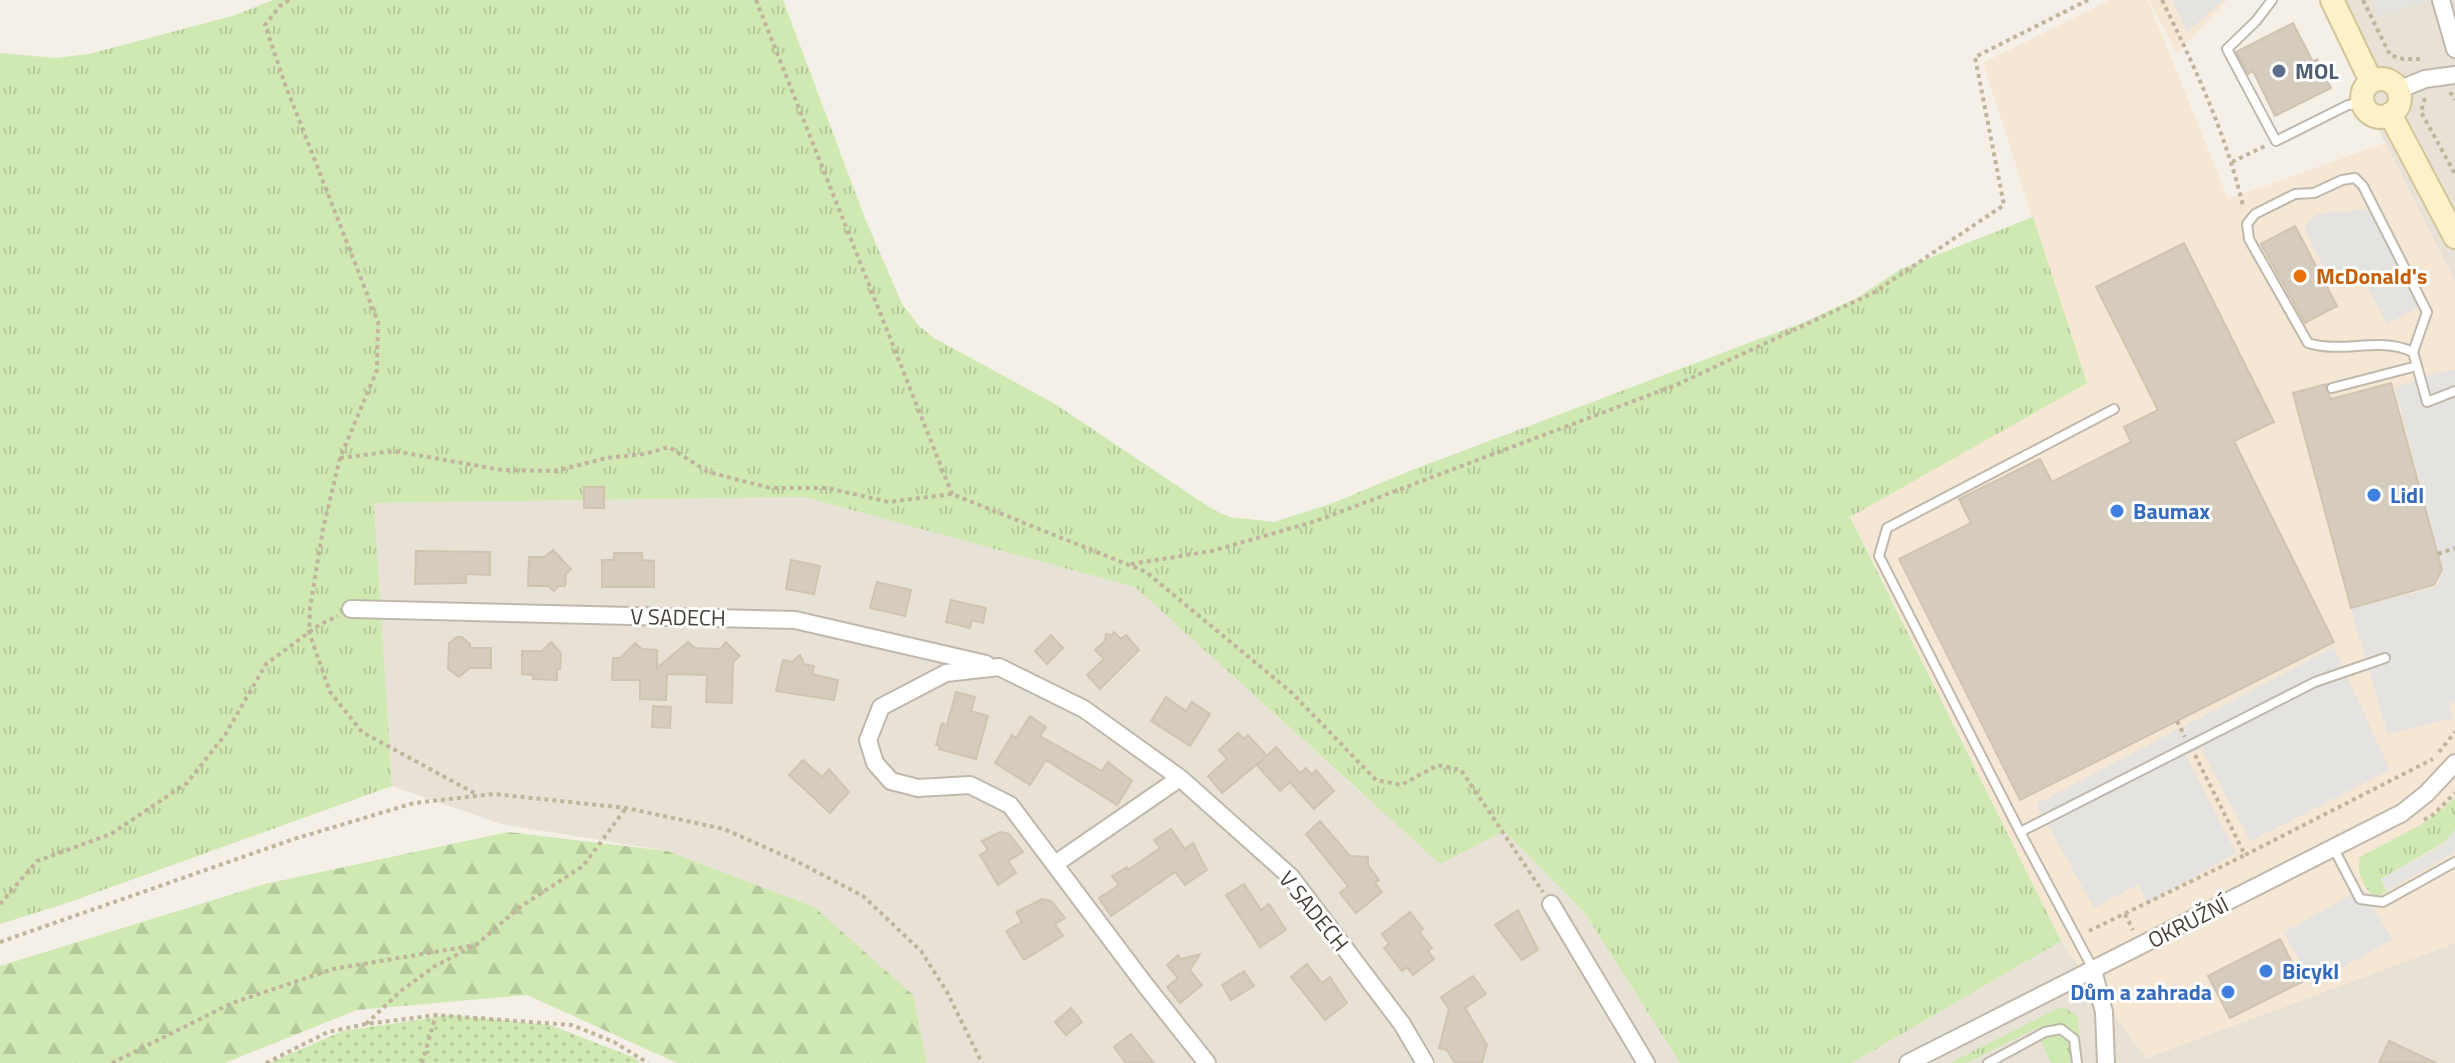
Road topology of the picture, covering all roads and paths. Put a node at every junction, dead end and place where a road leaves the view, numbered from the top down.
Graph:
1 (289, 0) edge
2 (756, 0) edge
3 (2088, 0) edge
4 (2162, 0) edge
5 (2272, 0) edge
6 (2332, 0) edge
7 (2363, 0) edge
8 (2441, 0) edge
9 (2455, 49) edge
10 (2420, 59) dead end
11 (2455, 75) edge
12 (2371, 81) junction
13 (2398, 90) junction
14 (2453, 92) dead end
15 (2429, 93) dead end
16 (2455, 100) edge
17 (2363, 103) junction
18 (2390, 114) junction
19 (2276, 141) junction
20 (2232, 162) junction
21 (2455, 174) edge
22 (2247, 224) junction
23 (2455, 237) edge
24 (2413, 352) junction
25 (2417, 366) junction
26 (2332, 388) dead end
27 (2455, 391) edge
28 (2114, 409) dead end
29 (340, 458) junction
30 (952, 494) junction
31 (2455, 548) edge
32 (2438, 554) dead end
33 (1129, 565) junction
34 (351, 609) joint
35 (309, 632) junction
36 (2385, 658) dead end
37 (999, 667) junction
38 (2177, 721) dead end
39 (2455, 732) edge
40 (2190, 745) junction
41 (2455, 763) edge
42 (1180, 778) junction
43 (478, 795) junction
44 (626, 808) junction
45 (2020, 832) junction
46 (2334, 849) junction
47 (2245, 855) junction
48 (2455, 862) edge
49 (1055, 864) junction
50 (0, 904) edge
51 (1551, 904) joint
52 (2088, 932) dead end
53 (0, 942) edge
54 (476, 945) junction
55 (2093, 970) junction
56 (436, 1015) junction
57 (366, 1024) junction
58 (112, 1063) edge
59 (266, 1063) edge
60 (422, 1063) edge
61 (648, 1063) edge
62 (982, 1063) edge
63 (1207, 1063) edge
64 (1425, 1063) edge
65 (1646, 1063) edge
66 (1908, 1063) edge
67 (1988, 1063) edge
68 (2077, 1063) edge
69 (2106, 1063) edge

1 - 29 path
2 - 30 path
3 - 33 path
4 - 20 path
5 - 19 lane
6 - 12 street
7 - 10 path
8 - 9 street
11 - 13 street
12 - 13 street
12 - 17 street
13 - 18 street
14 - 16 path
15 - 21 path
17 - 18 street
17 - 19 lane
18 - 23 street
19 - 20 path
20 - 22 path
22 - 24 lane
22 - 24 lane
24 - 25 lane
25 - 26 lane
25 - 27 lane
28 - 45 lane
29 - 30 path
29 - 35 path
30 - 33 path
31 - 32 path
33 - 51 path
34 - 35 path
34 - 37 street, V SADECH
35 - 43 path
35 - 50 path
36 - 40 lane
37 - 42 street, V SADECH
37 - 49 street
38 - 40 path
39 - 47 path
40 - 45 lane
40 - 47 path
41 - 46 street, OKRUŽNÍ
42 - 49 street
42 - 64 street, V SADECH
43 - 44 path
43 - 53 path
44 - 54 path
44 - 62 path
45 - 55 lane
46 - 48 lane
46 - 55 street, OKRUŽNÍ
47 - 52 path
49 - 63 street
51 - 65 street
54 - 57 path
54 - 58 path
55 - 66 street, OKRUŽNÍ
55 - 69 street
56 - 57 path
56 - 60 path
56 - 61 path
57 - 59 path
67 - 68 lane

